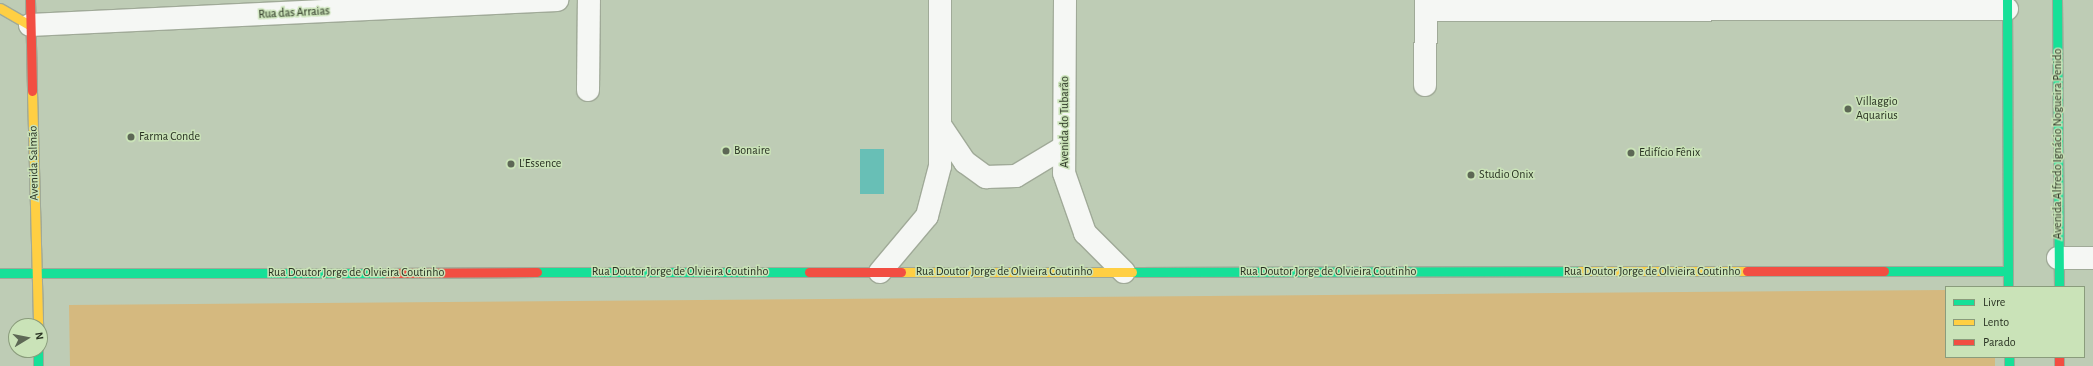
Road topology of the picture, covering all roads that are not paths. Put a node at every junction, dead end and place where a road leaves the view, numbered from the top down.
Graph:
1 (30, 0) edge
2 (557, 0) edge
3 (589, 0) edge
4 (940, 0) edge
5 (1065, 0) edge
6 (2057, 0) edge
7 (2007, 4) edge
8 (1426, 5) edge
9 (0, 8) edge
10 (30, 25) junction
11 (1425, 85) dead end
12 (588, 90) dead end
13 (940, 125) junction
14 (1064, 147) junction
15 (2058, 258) junction
16 (2093, 258) edge
17 (2008, 271) junction
18 (880, 272) junction
19 (1124, 272) junction
20 (0, 273) edge
21 (36, 273) junction
22 (2008, 286) edge
23 (2058, 286) edge
24 (38, 318) edge

1 - 10 street, Avenida Salmão
2 - 10 street, Rua das Arraias
3 - 12 street
4 - 13 street
5 - 14 street, Avenida do Tubarão
6 - 15 street, Avenida Alfredo Ignácio Nogueira Penido
7 - 8 street
7 - 17 street
8 - 11 street
9 - 10 street
10 - 21 street, Avenida Salmão
13 - 14 street
13 - 18 street
14 - 19 street, Avenida do Tubarão
15 - 16 street
15 - 23 street, Avenida Alfredo Ignácio Nogueira Penido
17 - 19 street, Rua Doutor Jorge de Olvieira Coutinho
17 - 22 street
18 - 19 street, Rua Doutor Jorge de Olvieira Coutinho
18 - 21 street, Rua Doutor Jorge de Olvieira Coutinho
20 - 21 street, Rua Doutor Jorge de Olvieira Coutinho
21 - 24 street, Avenida Salmão

